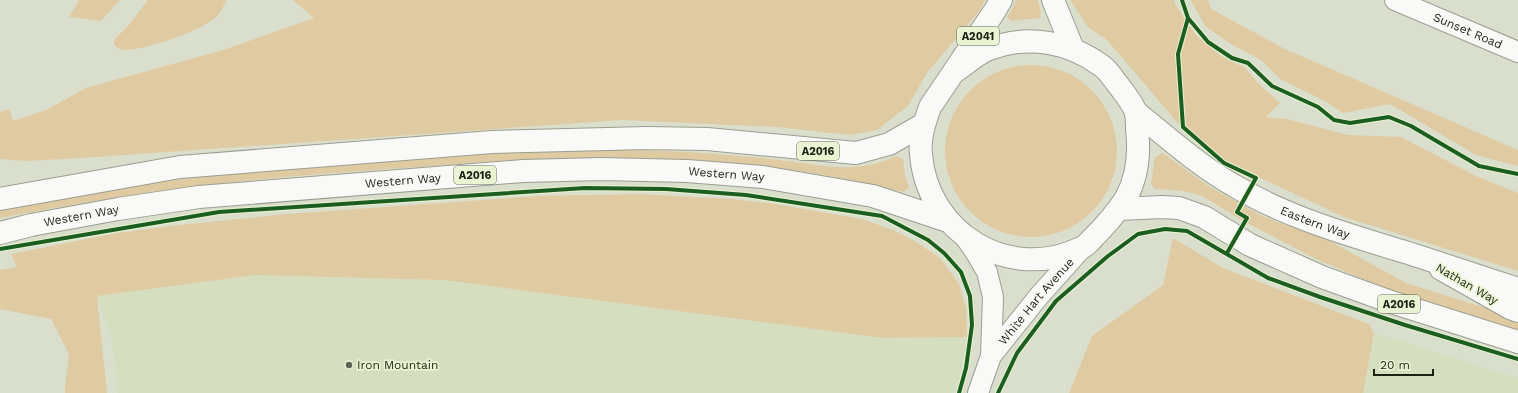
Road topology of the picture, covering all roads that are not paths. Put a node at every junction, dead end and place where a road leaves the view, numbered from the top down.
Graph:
1 (1001, 0) edge
2 (1053, 0) edge
3 (1396, 0) edge
4 (1428, 6) edge
5 (1073, 49) junction
6 (1518, 52) edge
7 (954, 72) junction
8 (1136, 112) junction
9 (924, 124) junction
10 (0, 199) edge
11 (1119, 209) junction
12 (948, 221) junction
13 (0, 233) edge
14 (965, 237) junction
15 (1082, 248) junction
16 (1417, 256) junction
17 (1518, 288) edge
18 (1518, 311) edge
19 (1518, 342) edge
20 (991, 356) junction
21 (978, 393) edge

1 - 7 main road, A2041
2 - 5 main road
3 - 4 street, Sunset Road
4 - 6 street, Sunset Road
5 - 7 main road
5 - 8 main road
7 - 9 main road
8 - 11 main road
8 - 16 main road, Eastern Way
9 - 10 main road, A2016
9 - 12 main road
11 - 15 main road
11 - 19 main road, A2016
12 - 13 main road, Western Way / A2016
12 - 14 main road
14 - 15 main road
14 - 20 street, White Hart Avenue
15 - 20 street, White Hart Avenue
16 - 17 main road, Eastern Way
16 - 18 main road, Nathan Way
20 - 21 street, White Hart Avenue

